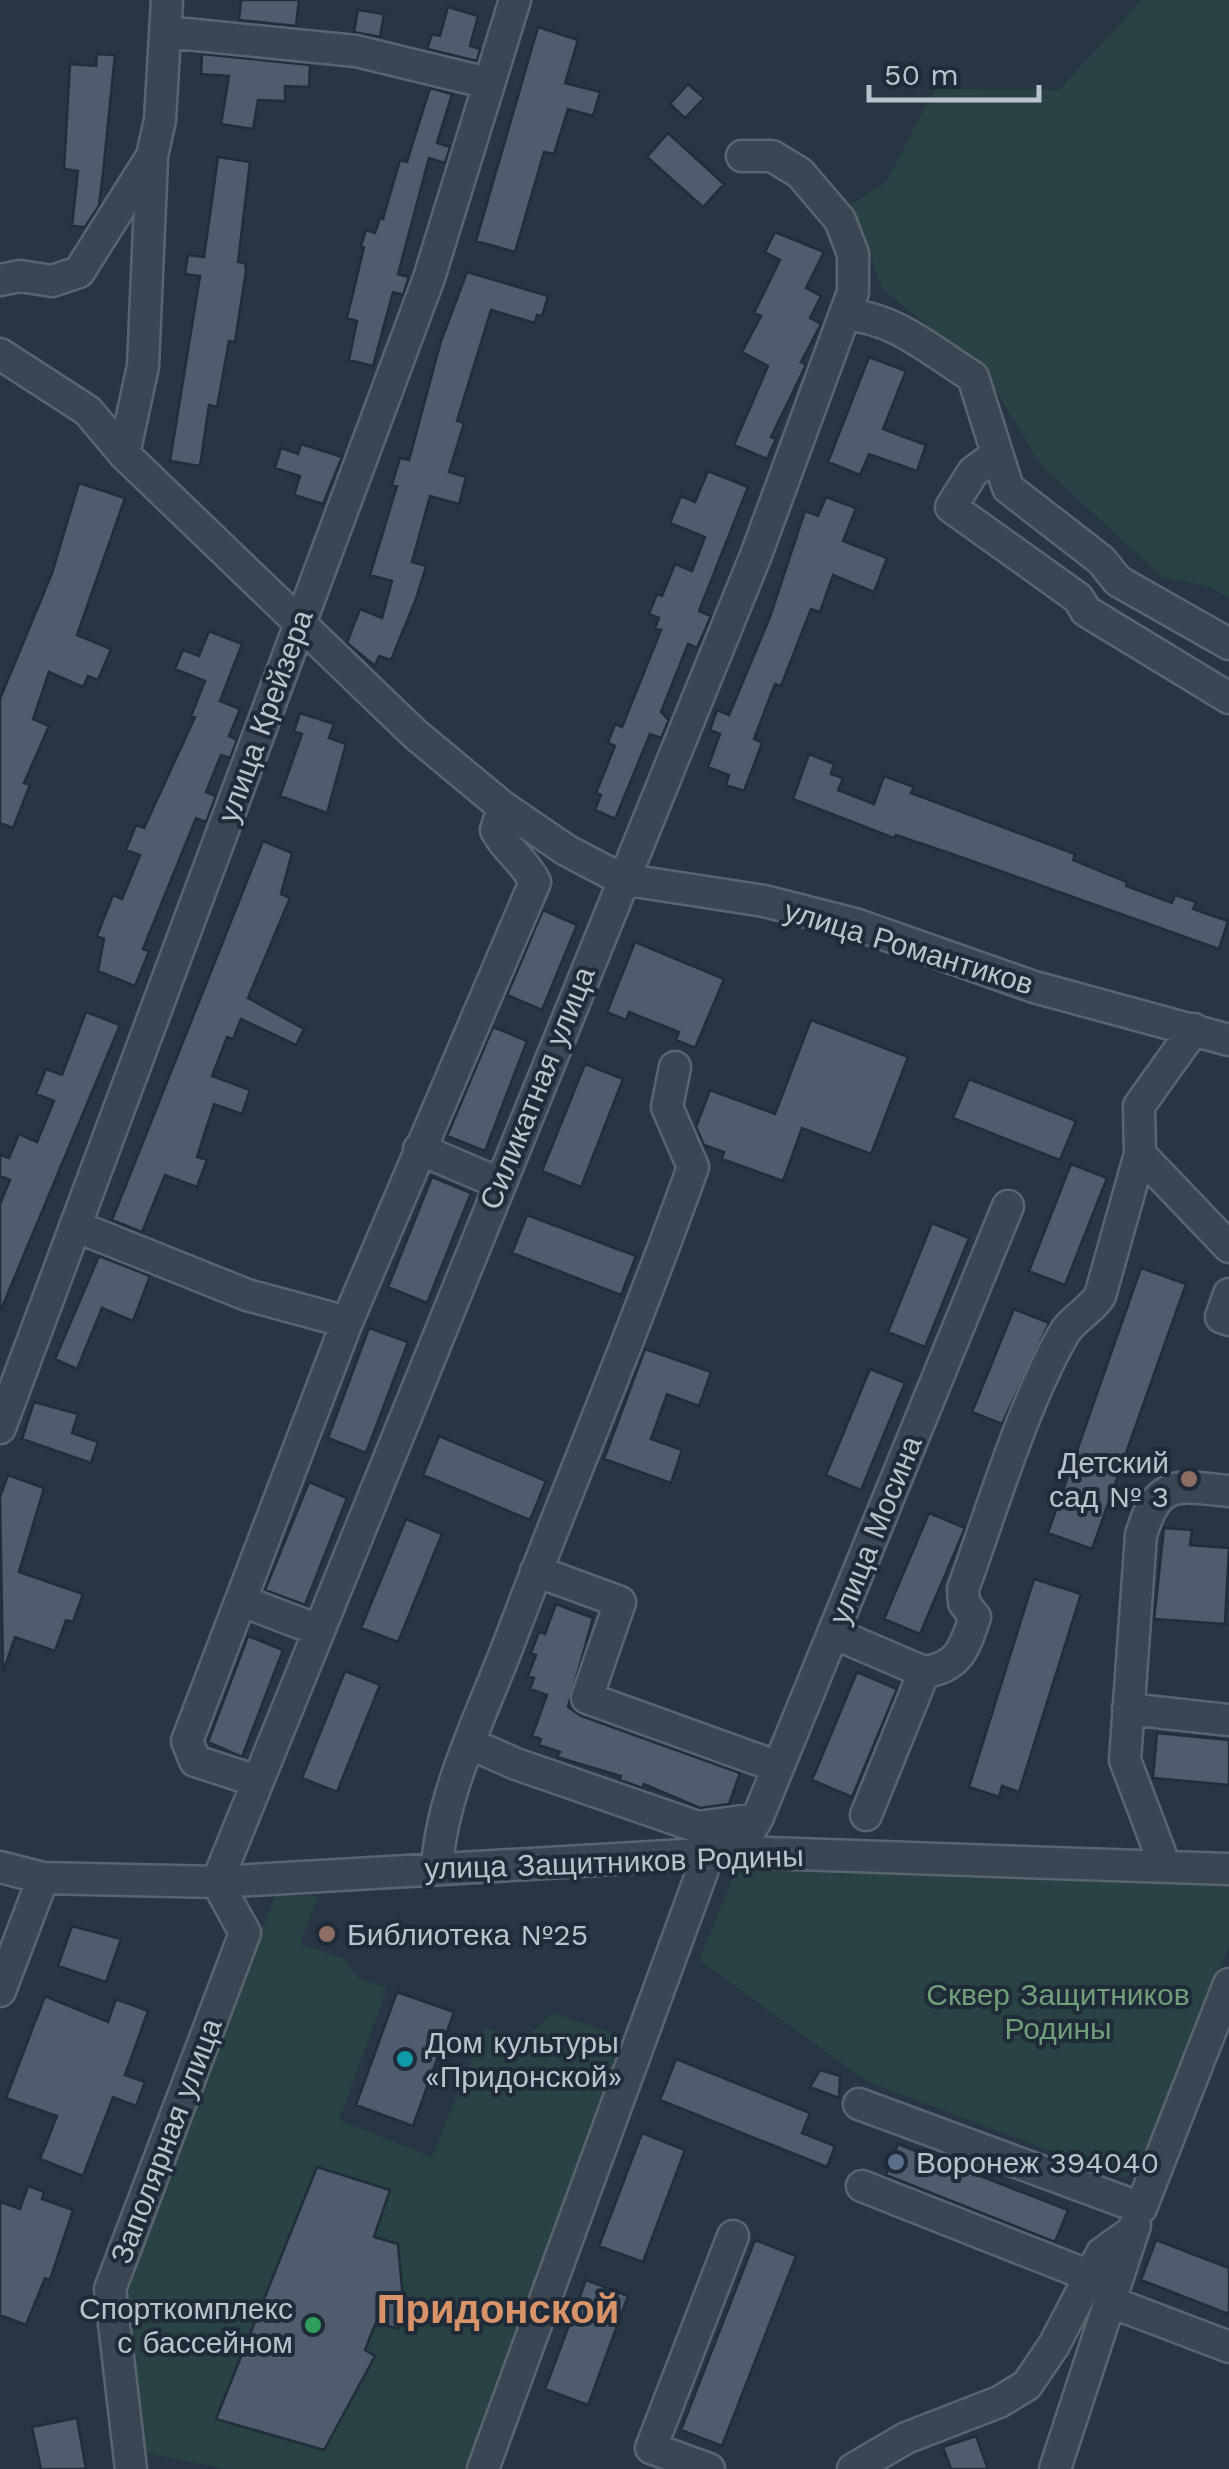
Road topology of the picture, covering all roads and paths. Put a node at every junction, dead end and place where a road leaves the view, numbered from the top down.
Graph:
1 (167, 0) edge
2 (515, 0) edge
3 (166, 32) junction
4 (488, 83) junction
5 (152, 156) junction
6 (742, 156) dead end
7 (0, 280) edge
8 (849, 303) junction
9 (0, 354) edge
10 (124, 454) junction
11 (996, 455) junction
12 (300, 620) junction
13 (1229, 644) edge
14 (1229, 698) edge
15 (503, 807) junction
16 (621, 879) junction
17 (1194, 1030) junction
18 (1229, 1040) edge
19 (675, 1067) dead end
20 (419, 1149) junction
21 (1140, 1154) junction
22 (499, 1182) junction
23 (1008, 1206) dead end
24 (76, 1226) junction
25 (1229, 1247) edge
26 (1229, 1294) edge
27 (1229, 1320) edge
28 (347, 1322) junction
29 (0, 1428) edge
30 (1229, 1491) edge
31 (536, 1571) junction
32 (242, 1601) junction
33 (318, 1630) junction
34 (833, 1633) junction
35 (924, 1672) junction
36 (1128, 1709) junction
37 (1229, 1720) edge
38 (471, 1744) junction
39 (778, 1768) junction
40 (257, 1782) junction
41 (866, 1815) dead end
42 (756, 1819) junction
43 (723, 1852) junction
44 (0, 1866) edge
45 (1166, 1866) junction
46 (437, 1867) junction
47 (1229, 1869) edge
48 (43, 1878) junction
49 (217, 1882) junction
50 (1229, 1984) edge
51 (0, 1990) edge
52 (859, 2104) dead end
53 (862, 2186) dead end
54 (1137, 2220) junction
55 (733, 2236) dead end
56 (1090, 2276) junction
57 (1111, 2302) junction
58 (1229, 2347) edge
59 (899, 2457) edge
60 (687, 2466) edge
61 (131, 2469) edge
62 (482, 2469) edge
63 (853, 2469) edge
64 (1055, 2469) edge

1 - 3 street
2 - 4 street, улица Крейзера
3 - 4 street
3 - 5 street
4 - 12 street, улица Крейзера
5 - 7 street
5 - 10 street
6 - 8 street
8 - 11 street
8 - 16 street, Силикатная улица
9 - 10 street, улица Романтиков
10 - 12 street, улица Романтиков
11 - 13 street
11 - 14 street
12 - 15 street, улица Романтиков
12 - 24 street, улица Крейзера
15 - 16 street, улица Романтиков
15 - 20 street
16 - 17 street, улица Романтиков
16 - 22 street, Силикатная улица
17 - 18 street, улица Романтиков
17 - 21 street
19 - 31 street
20 - 22 street
20 - 28 street
21 - 25 street
21 - 35 street
22 - 33 street, Силикатная улица
23 - 34 street, улица Мосина
24 - 28 street
24 - 29 street, улица Крейзера
26 - 27 street
28 - 32 street
30 - 36 street
31 - 38 street
31 - 39 street
32 - 33 street
32 - 40 street
33 - 40 street, Силикатная улица
34 - 35 street
34 - 39 street, улица Мосина
35 - 41 street
36 - 37 street
36 - 45 street
38 - 42 street
38 - 46 street
39 - 42 street, улица Мосина
40 - 49 street, Силикатная улица
42 - 43 street, улица Мосина
43 - 45 street, улица Защитников Родины
43 - 46 street, улица Защитников Родины
43 - 62 street, улица Мосина
44 - 48 street, улица Защитников Родины
45 - 47 street, улица Защитников Родины
46 - 49 street, улица Защитников Родины
48 - 49 street, улица Защитников Родины
48 - 51 street
49 - 61 street, Заполярная улица
50 - 54 street
52 - 54 street
53 - 56 street
54 - 56 street
54 - 57 street
55 - 60 street
56 - 59 street
57 - 58 street
57 - 64 street
59 - 63 street

